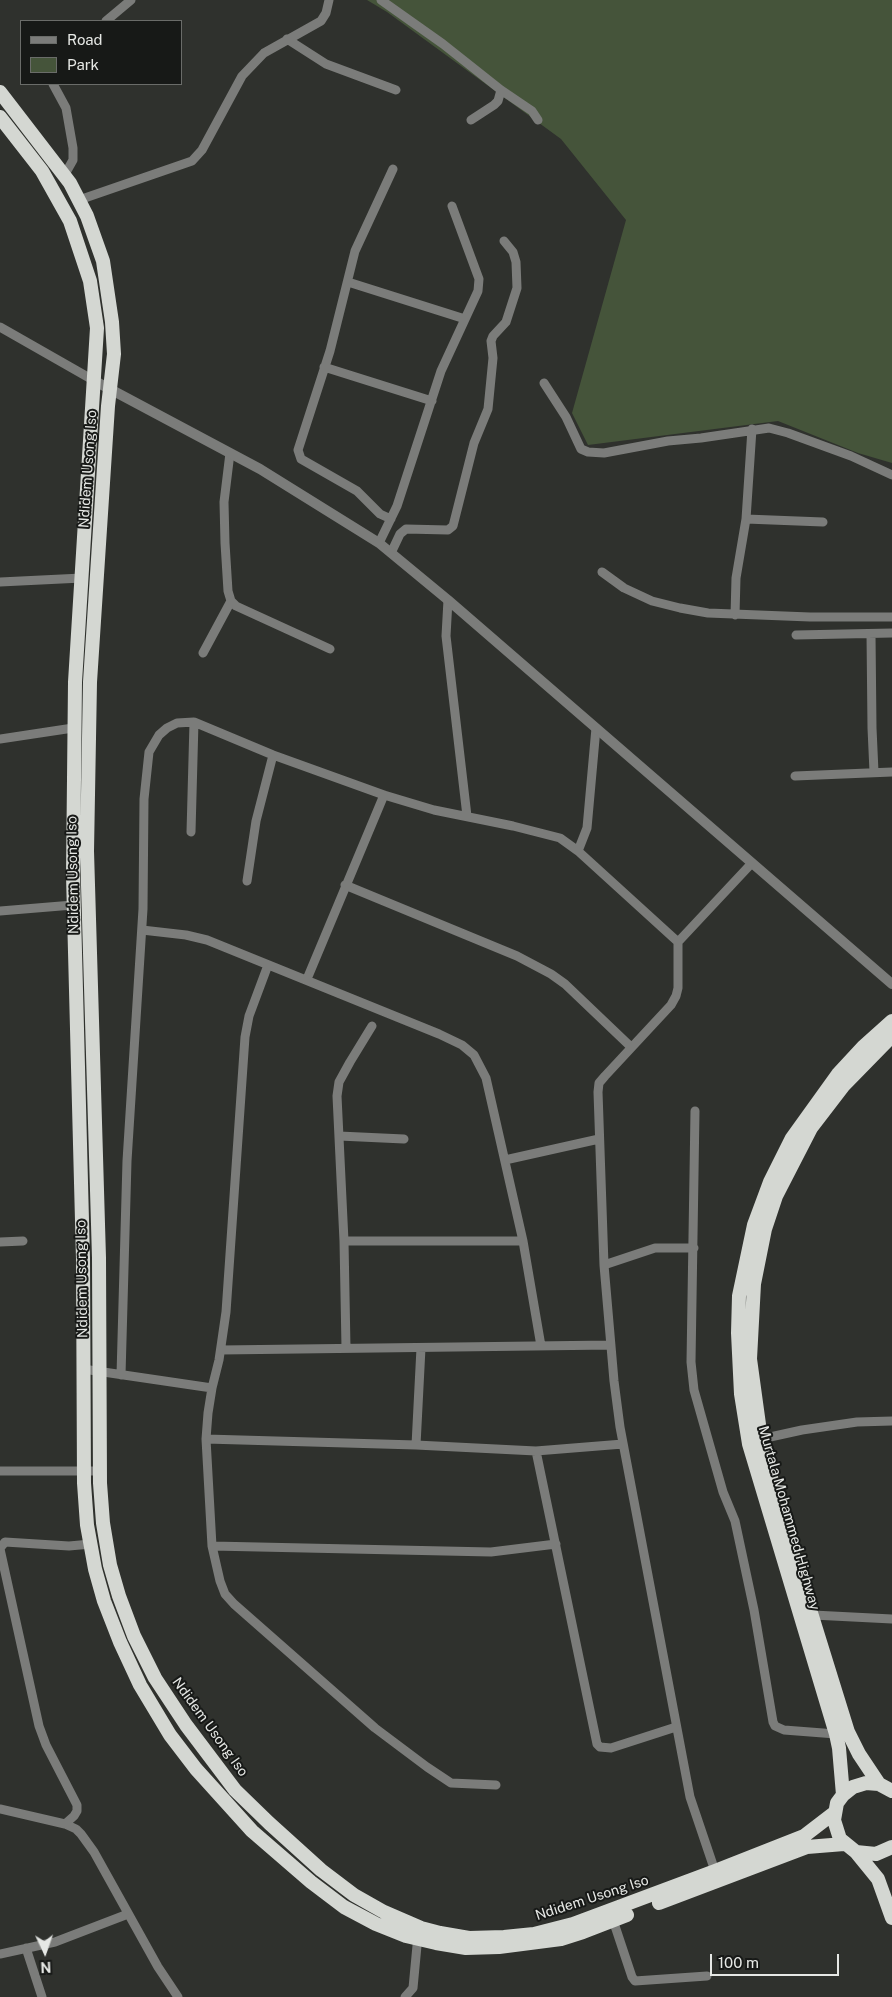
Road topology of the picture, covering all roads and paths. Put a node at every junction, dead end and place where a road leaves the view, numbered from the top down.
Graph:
1 (131, 0) edge
2 (329, 0) edge
3 (380, 0) edge
4 (107, 20) edge
5 (287, 39) junction
6 (54, 85) edge
7 (396, 90) dead end
8 (501, 90) junction
9 (0, 92) edge
10 (0, 117) edge
11 (471, 120) dead end
12 (538, 120) dead end
13 (393, 169) dead end
14 (64, 176) junction
15 (79, 200) junction
16 (452, 206) dead end
17 (504, 241) dead end
18 (348, 282) junction
19 (465, 319) junction
20 (0, 327) edge
21 (324, 367) junction
22 (93, 380) junction
23 (544, 383) dead end
24 (110, 389) junction
25 (432, 400) junction
26 (752, 429) junction
27 (230, 453) junction
28 (892, 475) edge
29 (391, 519) junction
30 (746, 520) junction
31 (823, 522) dead end
32 (380, 544) junction
33 (391, 553) junction
34 (602, 572) dead end
35 (82, 578) junction
36 (0, 582) edge
37 (448, 600) junction
38 (231, 601) junction
39 (735, 615) junction
40 (892, 617) edge
41 (892, 633) edge
42 (871, 634) junction
43 (796, 635) dead end
44 (330, 649) dead end
45 (204, 653) dead end
46 (194, 722) junction
47 (73, 728) junction
48 (596, 728) junction
49 (0, 739) edge
50 (273, 755) junction
51 (874, 772) junction
52 (892, 772) edge
53 (795, 776) dead end
54 (384, 795) junction
55 (467, 816) junction
56 (191, 832) dead end
57 (578, 851) junction
58 (751, 864) junction
59 (247, 881) dead end
60 (345, 885) junction
61 (73, 905) junction
62 (0, 911) edge
63 (142, 930) junction
64 (678, 942) junction
65 (268, 966) junction
66 (307, 980) junction
67 (892, 984) edge
68 (892, 1021) edge
69 (372, 1026) dead end
70 (891, 1041) edge
71 (630, 1046) junction
72 (696, 1111) dead end
73 (340, 1136) junction
74 (404, 1138) dead end
75 (599, 1139) junction
76 (504, 1160) junction
77 (23, 1241) dead end
78 (344, 1241) junction
79 (524, 1241) junction
80 (0, 1242) edge
81 (694, 1248) junction
82 (604, 1264) junction
83 (611, 1345) junction
84 (541, 1346) junction
85 (346, 1348) junction
86 (421, 1348) junction
87 (221, 1350) junction
88 (84, 1369) junction
89 (100, 1372) junction
90 (121, 1375) junction
91 (212, 1388) junction
92 (892, 1421) edge
93 (206, 1439) junction
94 (761, 1439) junction
95 (623, 1444) junction
96 (416, 1445) junction
97 (536, 1451) junction
98 (0, 1471) edge
99 (84, 1471) junction
100 (100, 1471) junction
101 (103, 1523) junction
102 (87, 1526) junction
103 (90, 1544) junction
104 (556, 1544) junction
105 (212, 1546) junction
106 (0, 1548) edge
107 (813, 1615) junction
108 (892, 1619) edge
109 (162, 1721) junction
110 (186, 1726) junction
111 (676, 1727) junction
112 (836, 1734) junction
113 (879, 1784) junction
114 (496, 1785) dead end
115 (892, 1791) edge
116 (843, 1795) junction
117 (0, 1809) edge
118 (834, 1813) junction
119 (238, 1816) junction
120 (269, 1823) junction
121 (65, 1824) junction
122 (892, 1847) edge
123 (850, 1848) junction
124 (715, 1871) junction
125 (384, 1912) junction
126 (128, 1914) junction
127 (892, 1918) edge
128 (613, 1920) junction
129 (376, 1924) junction
130 (419, 1933) junction
131 (26, 1948) junction
132 (0, 1954) edge
133 (707, 1976) dead end
134 (42, 1997) edge
135 (178, 1997) edge
136 (405, 1997) edge

1 - 4 street
2 - 5 street
3 - 8 street
5 - 7 street
5 - 15 street
6 - 14 street
8 - 11 street
8 - 12 street
9 - 14 highway, Ndidem Usong Iso
10 - 22 highway, Ndidem Usong Iso
13 - 18 street
14 - 15 highway, Ndidem Usong Iso
15 - 24 highway, Ndidem Usong Iso
16 - 19 street
17 - 33 street
18 - 19 street
18 - 21 street
19 - 25 street
20 - 22 street
21 - 25 street
21 - 29 street
22 - 24 street
22 - 35 highway, Ndidem Usong Iso
23 - 26 street
24 - 27 street
24 - 89 highway, Ndidem Usong Iso
25 - 29 street
26 - 28 street
26 - 30 street
27 - 32 street
27 - 38 street
29 - 32 street
30 - 31 street
30 - 39 street
32 - 33 street
33 - 37 street
34 - 39 street
35 - 36 street
35 - 47 highway, Ndidem Usong Iso
37 - 48 street
37 - 55 street
38 - 44 street
38 - 45 street
39 - 40 street
41 - 42 street
42 - 43 street
42 - 51 street
46 - 50 street
46 - 56 street
46 - 63 street
47 - 49 street
47 - 61 highway, Ndidem Usong Iso
48 - 57 street
48 - 58 street
50 - 54 street
50 - 59 street
51 - 52 street
51 - 53 street
54 - 55 street
54 - 60 street
55 - 57 street
57 - 64 street
58 - 64 street
58 - 67 street
60 - 66 street
60 - 71 street
61 - 62 street
61 - 88 highway, Ndidem Usong Iso
63 - 65 street
63 - 90 street
64 - 71 street
65 - 66 street
65 - 87 street
66 - 76 street
68 - 112 highway, Murtala Mohammed Highway
69 - 73 street
70 - 94 highway, Murtala Mohammed Highway
71 - 75 street
72 - 81 street
73 - 74 street
73 - 78 street
75 - 76 street
75 - 82 street
76 - 79 street
77 - 80 street
78 - 79 street
78 - 85 street
79 - 84 street
81 - 82 street
81 - 112 street
82 - 83 street
83 - 84 street
83 - 95 street
84 - 86 street
85 - 86 street
85 - 87 street
86 - 96 street
87 - 91 street
88 - 89 street
88 - 99 highway, Ndidem Usong Iso
89 - 90 street
89 - 100 highway, Ndidem Usong Iso
90 - 91 street
91 - 93 street
92 - 94 street
93 - 96 street
93 - 105 street
94 - 107 highway, Murtala Mohammed Highway
95 - 97 street
95 - 111 street
96 - 97 street
97 - 104 street
98 - 99 street
99 - 100 street
99 - 102 highway, Ndidem Usong Iso
100 - 101 highway, Ndidem Usong Iso
101 - 102 highway
101 - 110 highway, Ndidem Usong Iso
102 - 103 highway, Ndidem Usong Iso
103 - 106 street
103 - 109 highway, Ndidem Usong Iso
104 - 105 street
104 - 111 street
105 - 114 street
106 - 121 street
107 - 108 street
107 - 113 highway, Murtala Mohammed Highway
109 - 110 highway
109 - 119 highway, Ndidem Usong Iso
110 - 120 highway, Ndidem Usong Iso
111 - 124 street
112 - 116 highway, Murtala Mohammed Highway
113 - 115 highway
113 - 116 highway
116 - 118 highway
117 - 121 street
118 - 123 highway
118 - 124 highway, Ndidem Usong Iso
119 - 120 highway
119 - 129 highway, Ndidem Usong Iso
120 - 125 highway, Ndidem Usong Iso
121 - 126 street
122 - 123 highway, Ndidem Usong Iso
123 - 127 highway
123 - 128 highway, Ndidem Usong Iso
124 - 130 highway, Ndidem Usong Iso
125 - 129 highway
125 - 130 highway, Ndidem Usong Iso
126 - 131 street
126 - 135 street
128 - 130 highway, Ndidem Usong Iso
128 - 133 street
129 - 130 highway, Ndidem Usong Iso
130 - 136 street
131 - 132 street
131 - 134 street

